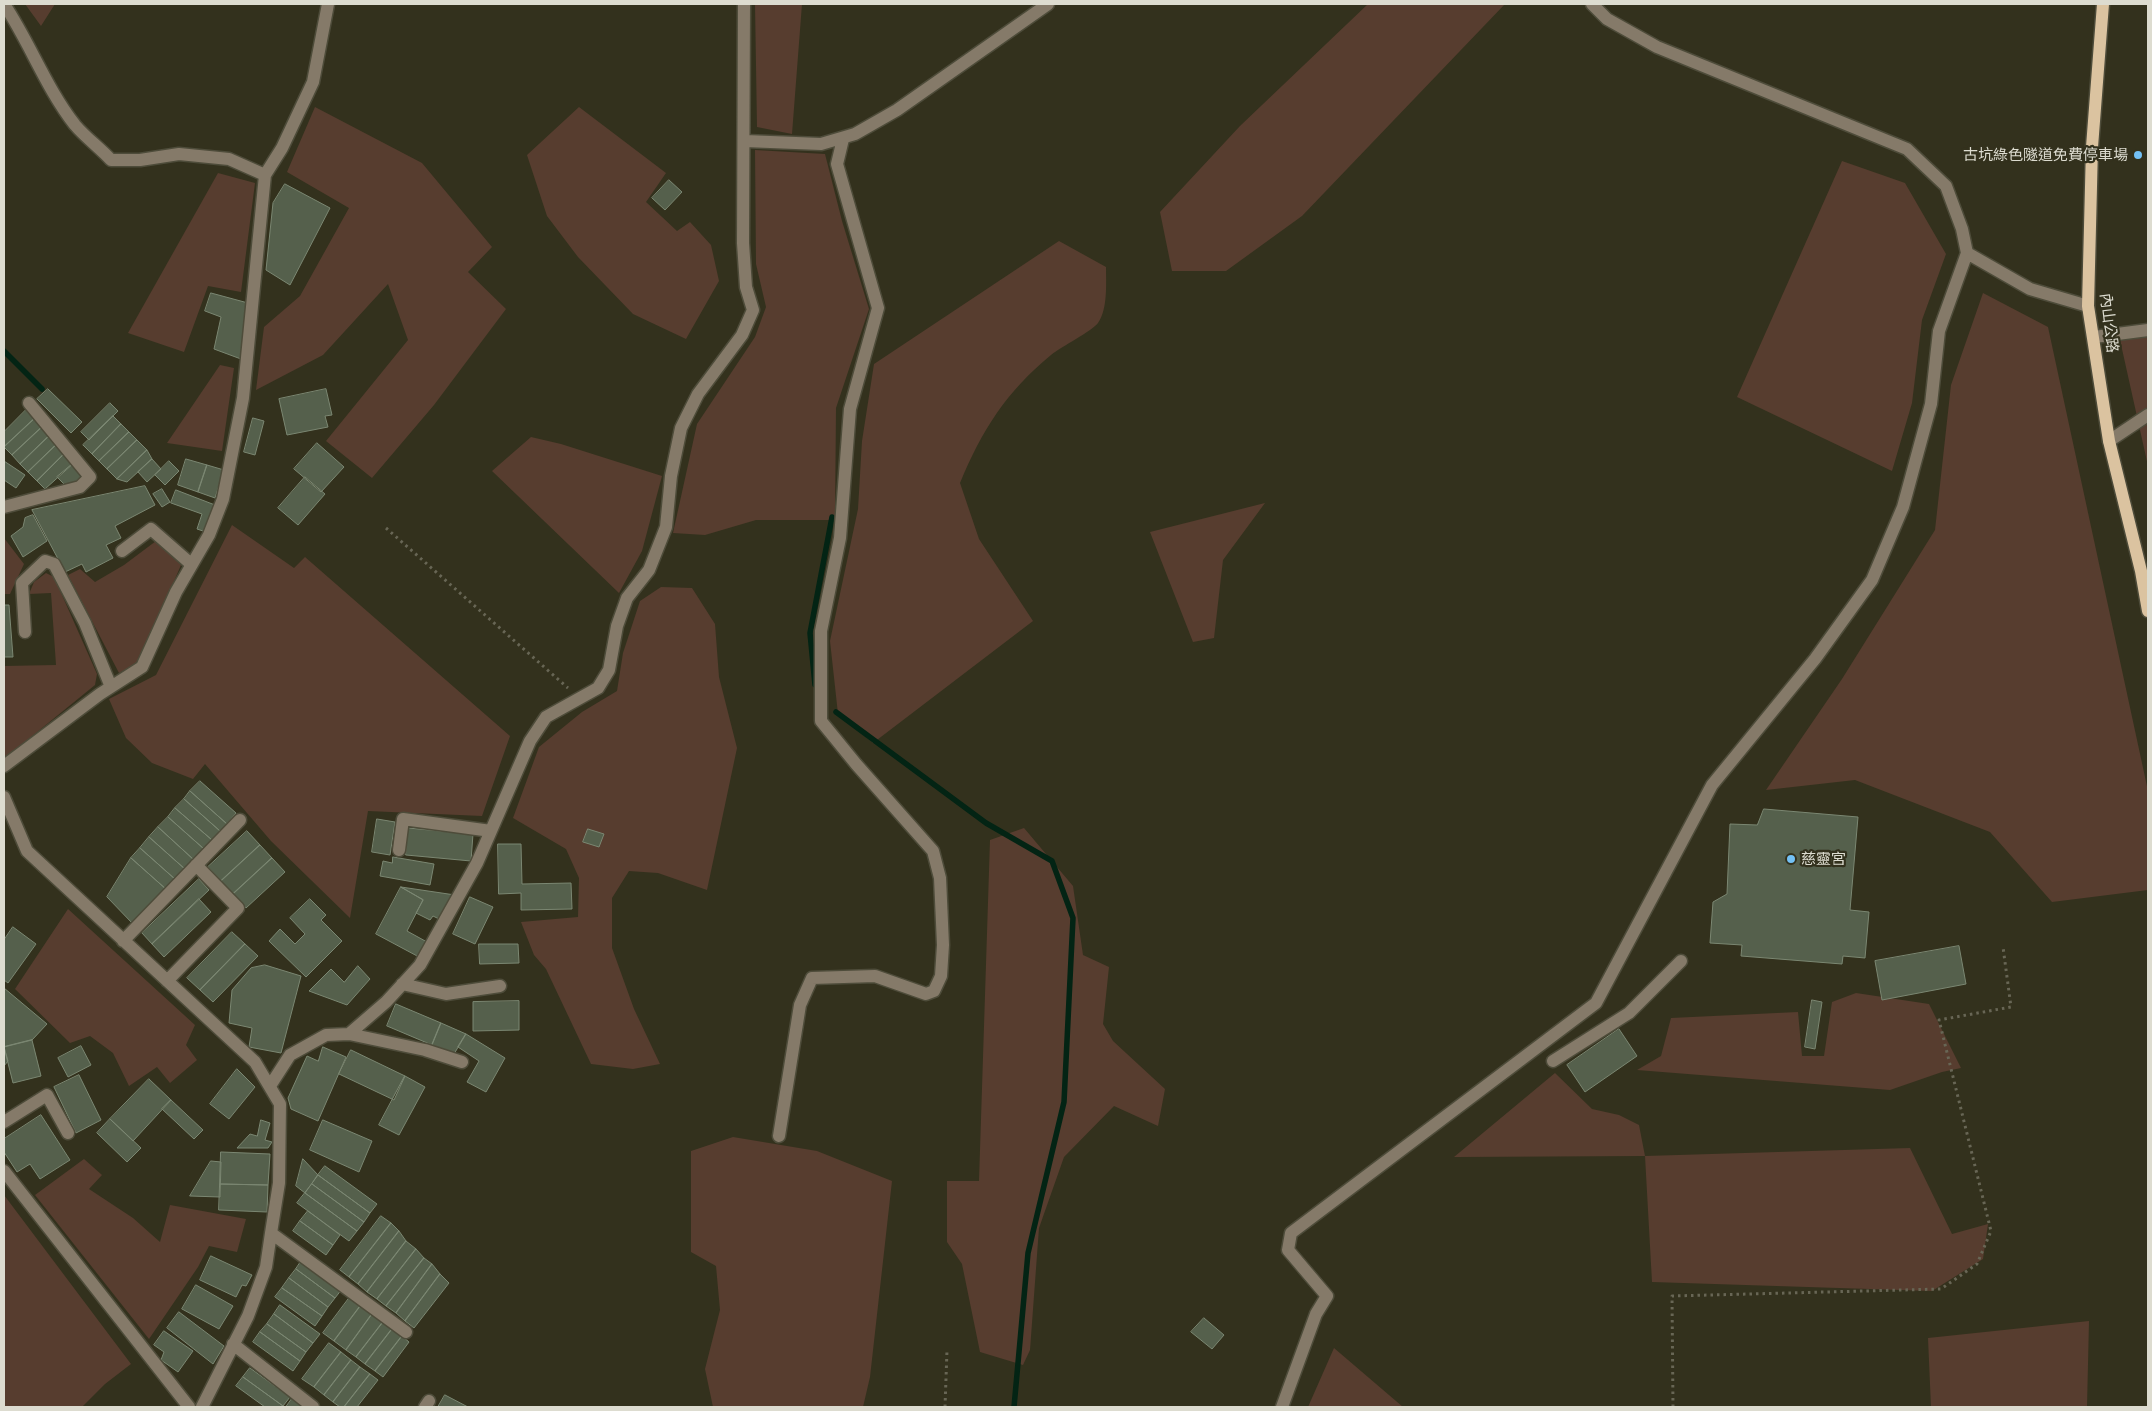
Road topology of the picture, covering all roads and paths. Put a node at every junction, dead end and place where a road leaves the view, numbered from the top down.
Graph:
1 (4, 4) edge
2 (328, 4) edge
3 (744, 4) edge
4 (1048, 4) edge
5 (1592, 4) edge
6 (2103, 4) edge
7 (843, 139) junction
8 (745, 141) junction
9 (265, 175) junction
10 (1967, 253) junction
11 (2088, 306) junction
12 (2148, 330) edge
13 (2094, 337) junction
14 (29, 403) dead end
15 (2148, 415) edge
16 (2109, 441) junction
17 (4, 507) edge
18 (386, 528) dead end
19 (122, 551) dead end
20 (191, 564) junction
21 (2148, 611) edge
22 (25, 632) dead end
23 (111, 687) junction
24 (580, 698) junction
25 (4, 766) edge
26 (4, 797) edge
27 (240, 820) dead end
28 (491, 831) junction
29 (399, 850) dead end
30 (196, 866) junction
31 (123, 941) junction
32 (2003, 947) dead end
33 (1681, 962) dead end
34 (167, 981) junction
35 (402, 984) junction
36 (500, 986) dead end
37 (349, 1034) junction
38 (1552, 1061) dead end
39 (462, 1062) dead end
40 (270, 1086) junction
41 (4, 1122) edge
42 (68, 1133) dead end
43 (779, 1136) dead end
44 (4, 1172) edge
45 (271, 1232) junction
46 (406, 1332) dead end
47 (233, 1344) junction
48 (947, 1350) dead end
49 (189, 1407) edge
50 (202, 1407) edge
51 (313, 1407) edge
52 (945, 1407) edge
53 (1282, 1407) edge
54 (1673, 1407) edge

1 - 9 street
2 - 9 street
3 - 8 street
4 - 7 street
5 - 10 street
6 - 11 main road, 內山公路
7 - 8 street
7 - 43 street
8 - 24 street
9 - 20 street
10 - 11 street
10 - 53 street
11 - 13 main road, 內山公路
12 - 13 street
13 - 16 main road, 內山公路
14 - 17 street
15 - 16 street
16 - 21 main road, 內山公路
18 - 24 path
19 - 20 street
20 - 23 street
22 - 23 street
23 - 25 street
24 - 28 street
26 - 31 street
27 - 30 street
28 - 29 street
28 - 35 street
30 - 31 street
30 - 34 street
31 - 34 street
32 - 54 path
33 - 38 street
34 - 40 street
35 - 36 street
35 - 37 street
37 - 39 street
37 - 40 street
40 - 45 street
41 - 42 street
44 - 49 street
45 - 46 street
45 - 47 street
47 - 50 street
47 - 51 street
48 - 52 path

